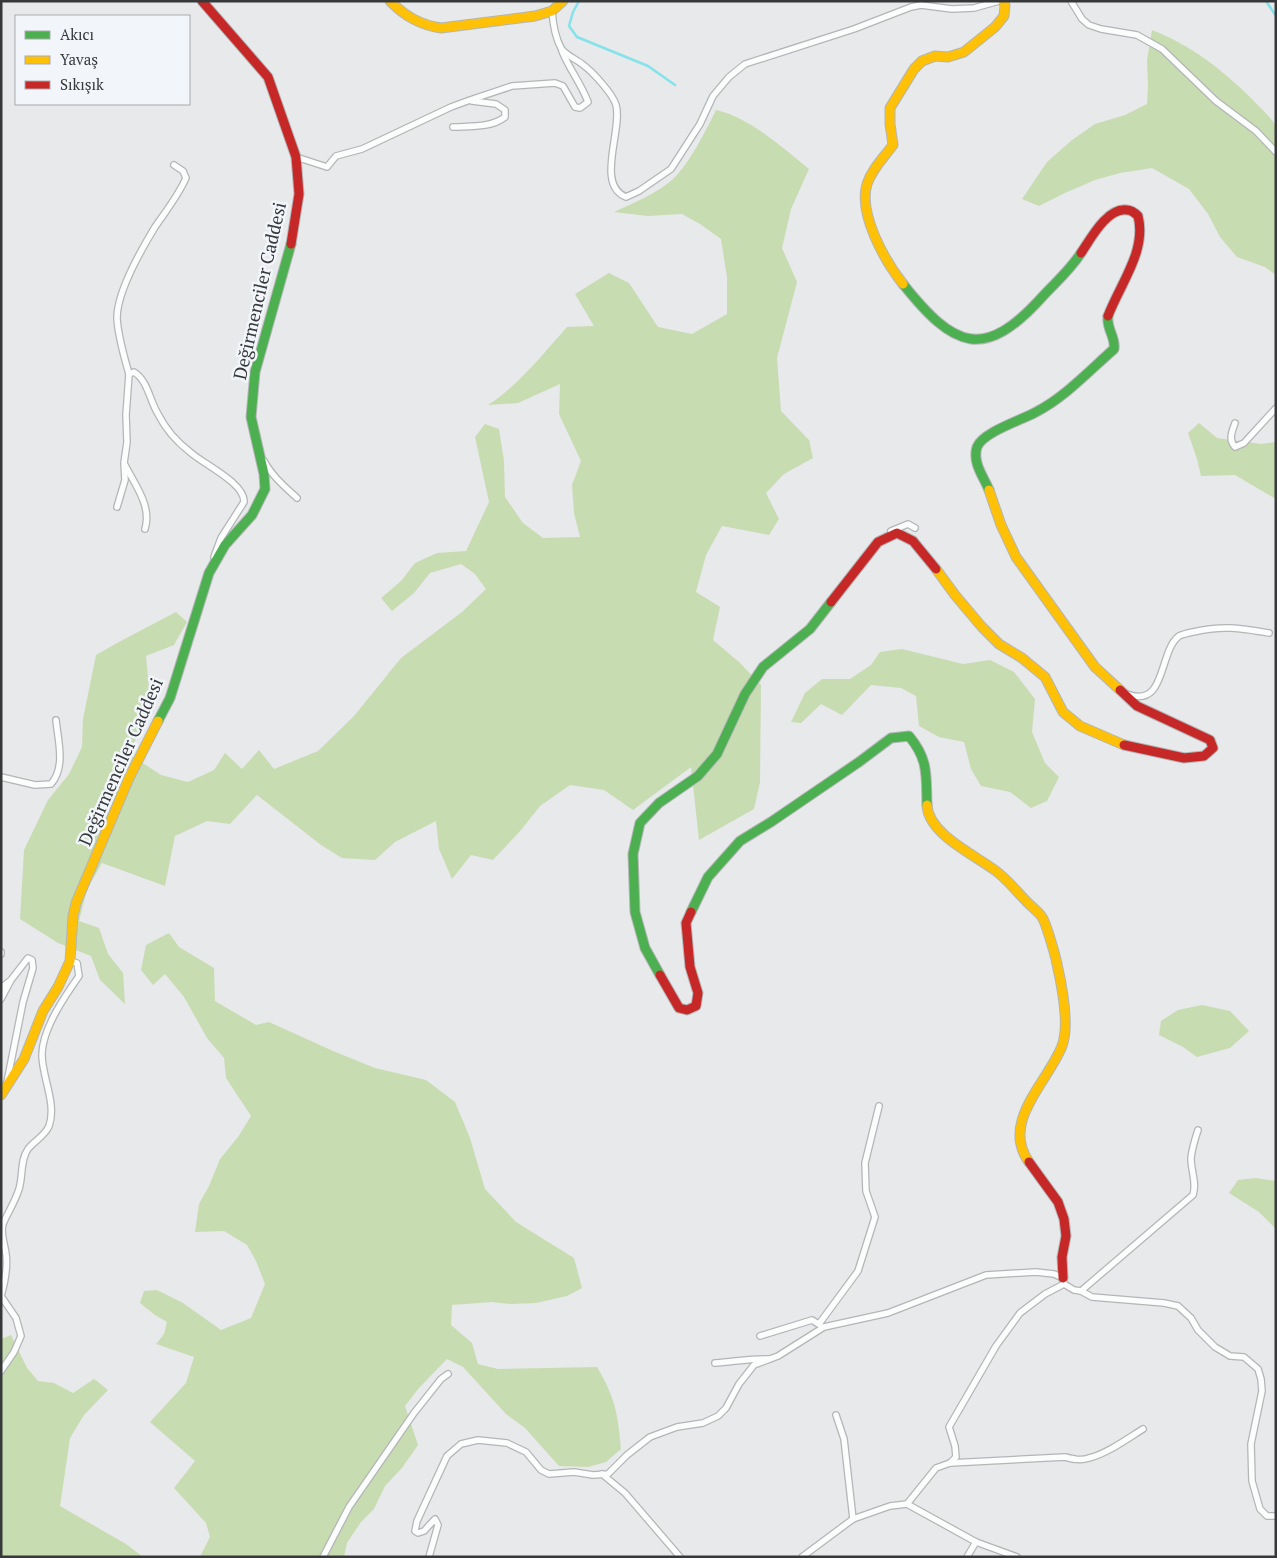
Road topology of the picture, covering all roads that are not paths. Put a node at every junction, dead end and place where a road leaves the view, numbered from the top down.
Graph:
1 (202, 1) edge
2 (390, 1) edge
3 (563, 1) edge
4 (1001, 1) edge
5 (1071, 1) edge
6 (552, 11) junction
7 (562, 50) junction
8 (470, 100) junction
9 (453, 127) dead end
10 (1276, 152) edge
11 (296, 156) junction
12 (174, 165) dead end
13 (129, 374) junction
14 (1276, 408) edge
15 (1235, 423) dead end
16 (258, 451) junction
17 (124, 463) junction
18 (297, 498) dead end
19 (117, 507) dead end
20 (915, 528) dead end
21 (146, 529) dead end
22 (878, 542) junction
23 (209, 573) junction
24 (1269, 633) dead end
25 (1123, 693) junction
26 (56, 720) dead end
27 (1, 777) edge
28 (70, 961) junction
29 (11, 980) junction
30 (1, 988) edge
31 (1, 999) edge
32 (3, 1092) edge
33 (879, 1106) dead end
34 (1198, 1130) dead end
35 (1064, 1281) junction
36 (1081, 1291) junction
37 (821, 1326) junction
38 (760, 1336) dead end
39 (771, 1359) junction
40 (715, 1362) dead end
41 (1, 1371) edge
42 (448, 1374) dead end
43 (836, 1415) dead end
44 (1143, 1430) dead end
45 (950, 1462) junction
46 (602, 1474) junction
47 (907, 1504) junction
48 (1276, 1516) edge
49 (853, 1519) junction
50 (976, 1542) junction
51 (323, 1557) edge
52 (428, 1557) edge
53 (680, 1557) edge
54 (802, 1557) edge
55 (967, 1557) edge
56 (1018, 1557) edge

1 - 11 street, Değirmenciler Caddesi
2 - 6 street
3 - 6 street
4 - 7 street
4 - 25 street
5 - 10 street
6 - 7 street
7 - 8 street
8 - 9 street
8 - 11 street
11 - 16 street, Değirmenciler Caddesi
12 - 13 street
13 - 17 street
13 - 23 street
14 - 15 street
16 - 18 street
16 - 23 street, Değirmenciler Caddesi
17 - 19 street
17 - 21 street
20 - 22 street
22 - 25 street
22 - 35 street
23 - 28 street, Değirmenciler Caddesi
24 - 25 street
26 - 27 street
28 - 32 street, Değirmenciler Caddesi
28 - 41 street
29 - 30 street
29 - 31 street
29 - 32 street
33 - 37 street
34 - 36 street
35 - 36 street
35 - 37 street
35 - 45 street
36 - 48 street
37 - 38 street
37 - 39 street
39 - 40 street
39 - 46 street
42 - 51 street
43 - 49 street
44 - 45 street
45 - 47 street
46 - 52 street
46 - 53 street
47 - 49 street
47 - 50 street
49 - 54 street
50 - 55 street
50 - 56 street

